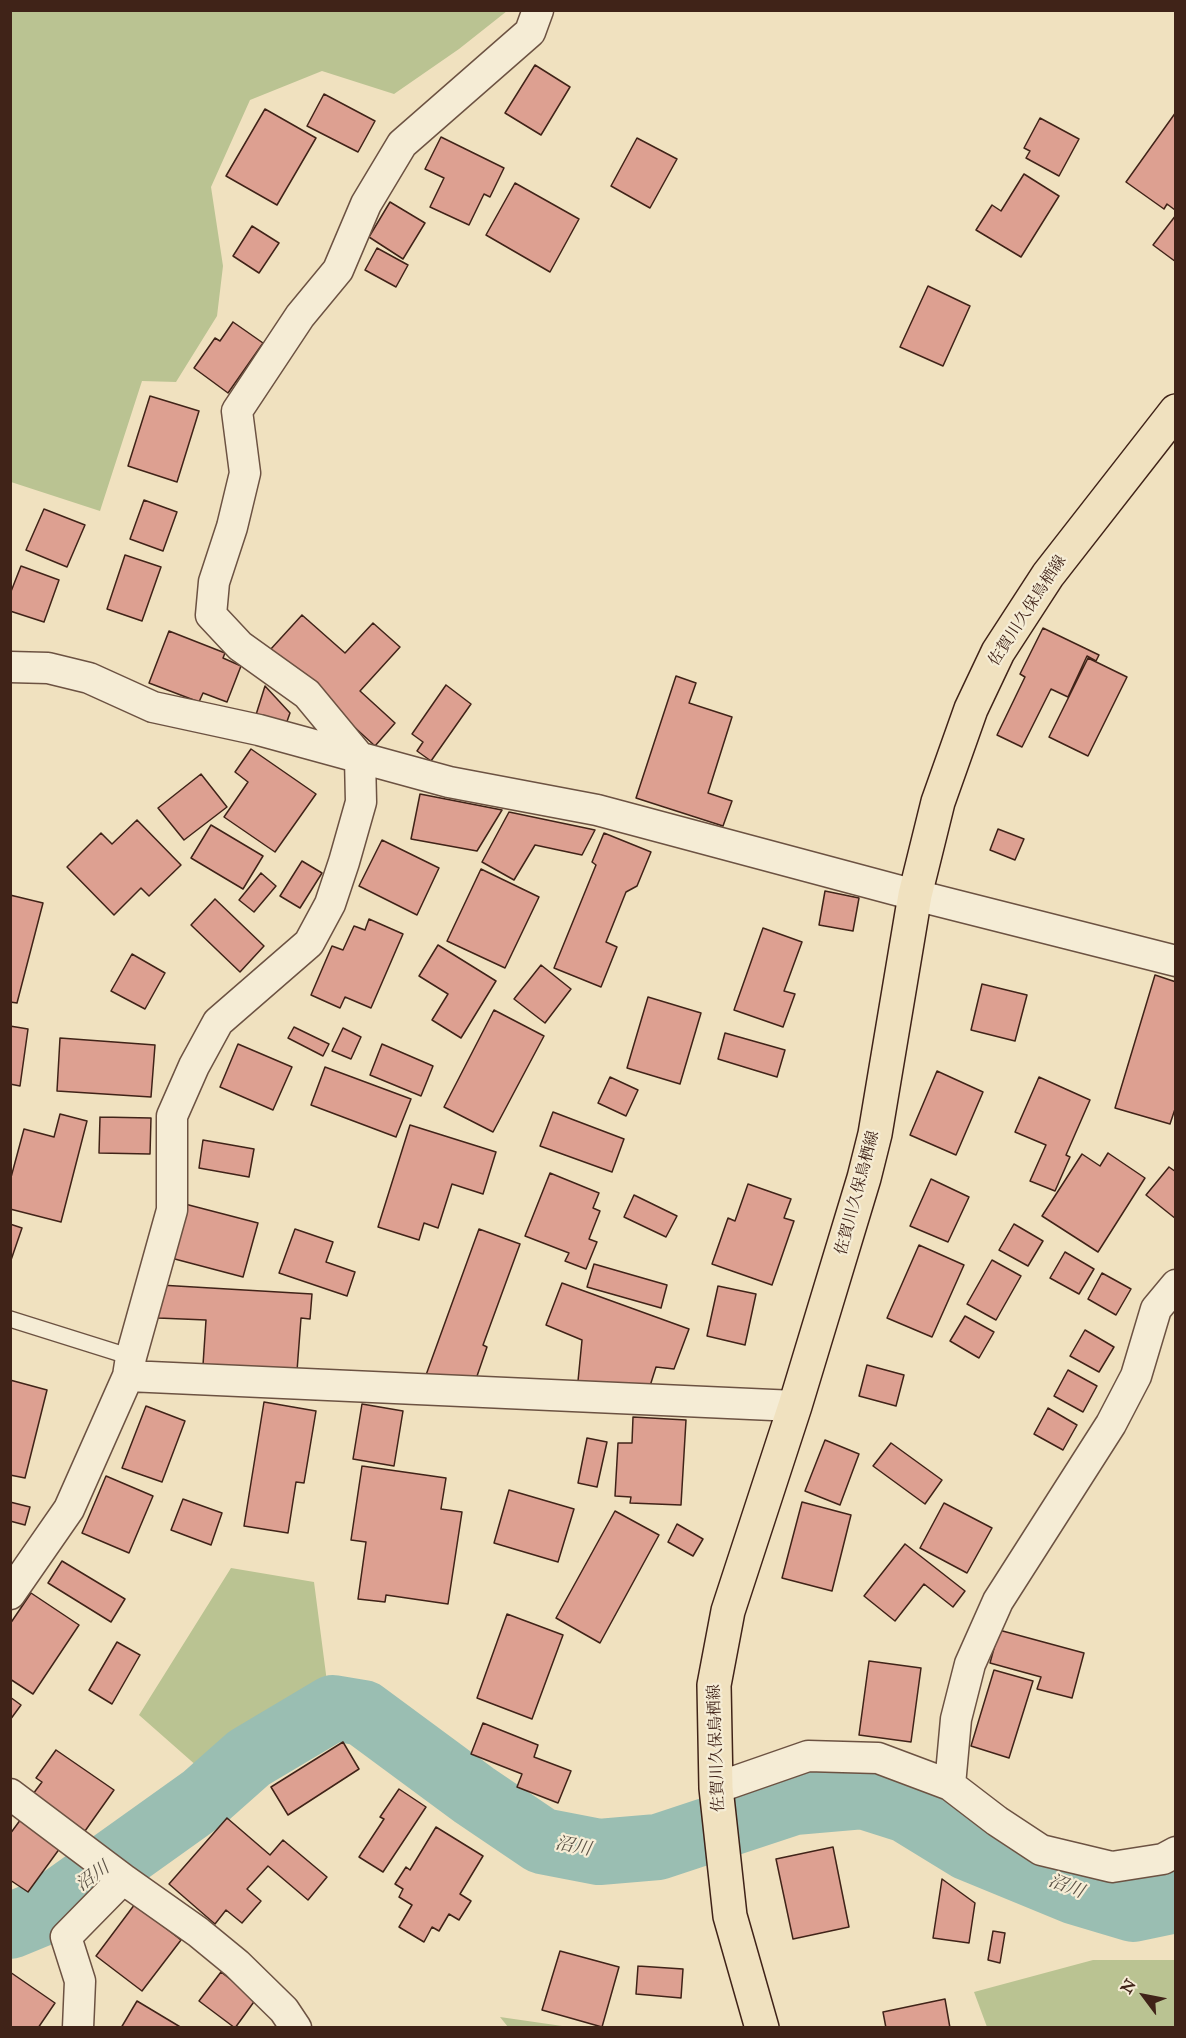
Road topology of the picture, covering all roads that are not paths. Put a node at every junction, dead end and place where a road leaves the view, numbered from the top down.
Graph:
1 (538, 10) edge
2 (1176, 411) edge
3 (10, 668) edge
4 (360, 758) junction
5 (915, 895) junction
6 (1176, 962) edge
7 (1176, 1285) edge
8 (10, 1319) edge
9 (130, 1367) junction
10 (795, 1406) junction
11 (10, 1594) edge
12 (950, 1785) junction
13 (716, 1788) junction
14 (10, 1794) edge
15 (1176, 1852) edge
16 (123, 1879) junction
17 (78, 2028) edge
18 (296, 2028) edge
19 (762, 2028) edge

1 - 4 street
2 - 5 main road, 佐賀川久保鳥栖線
3 - 4 street
4 - 5 street
4 - 9 street
5 - 6 street
5 - 10 main road, 佐賀川久保鳥栖線
7 - 12 street
8 - 9 lane
9 - 10 street
9 - 11 street
10 - 13 main road, 佐賀川久保鳥栖線
12 - 13 street
12 - 15 street
13 - 19 main road, 佐賀川久保鳥栖線
14 - 16 street
16 - 17 street
16 - 18 street

